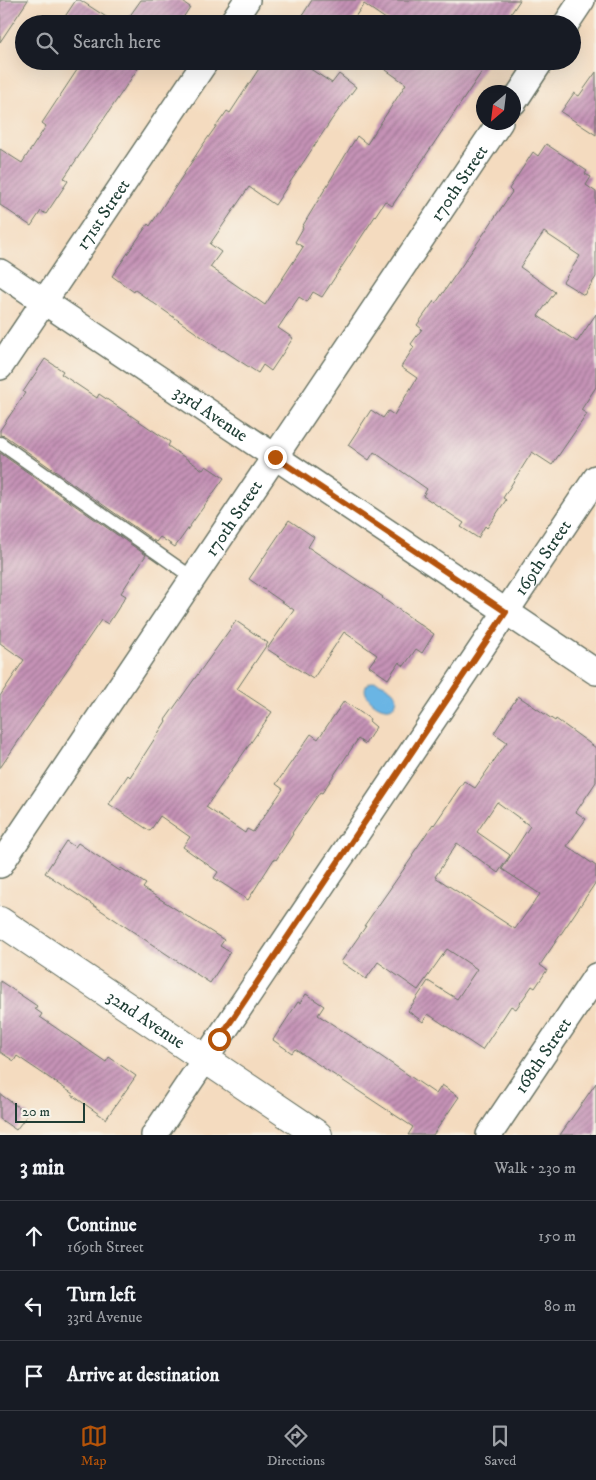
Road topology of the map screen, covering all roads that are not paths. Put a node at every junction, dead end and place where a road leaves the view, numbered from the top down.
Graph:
1 (247, 0) edge
2 (582, 0) edge
3 (237, 15) edge
4 (572, 15) edge
5 (200, 70) edge
6 (535, 70) edge
7 (521, 91) edge
8 (495, 130) edge
9 (0, 272) edge
10 (44, 302) junction
11 (0, 367) edge
12 (0, 443) edge
13 (275, 457) junction
14 (596, 478) edge
15 (193, 578) junction
16 (506, 612) junction
17 (596, 672) edge
18 (0, 865) edge
19 (0, 921) edge
20 (596, 976) edge
21 (205, 1058) junction
22 (154, 1135) edge
23 (318, 1135) edge
24 (489, 1135) edge

1 - 3 street
2 - 4 street
5 - 10 street, 171st Street
6 - 7 street
8 - 13 street, 170th Street
9 - 10 street, 33rd Avenue
10 - 11 street, 171st Street
10 - 13 street, 33rd Avenue
12 - 15 lane
13 - 15 street, 170th Street
13 - 16 street, 33rd Avenue
14 - 16 street, 169th Street
15 - 18 street, 170th Street
16 - 17 street, 33rd Avenue
16 - 21 street, 169th Street
19 - 21 street, 32nd Avenue
20 - 24 street, 168th Street
21 - 22 street, 169th Street
21 - 23 street, 32nd Avenue

